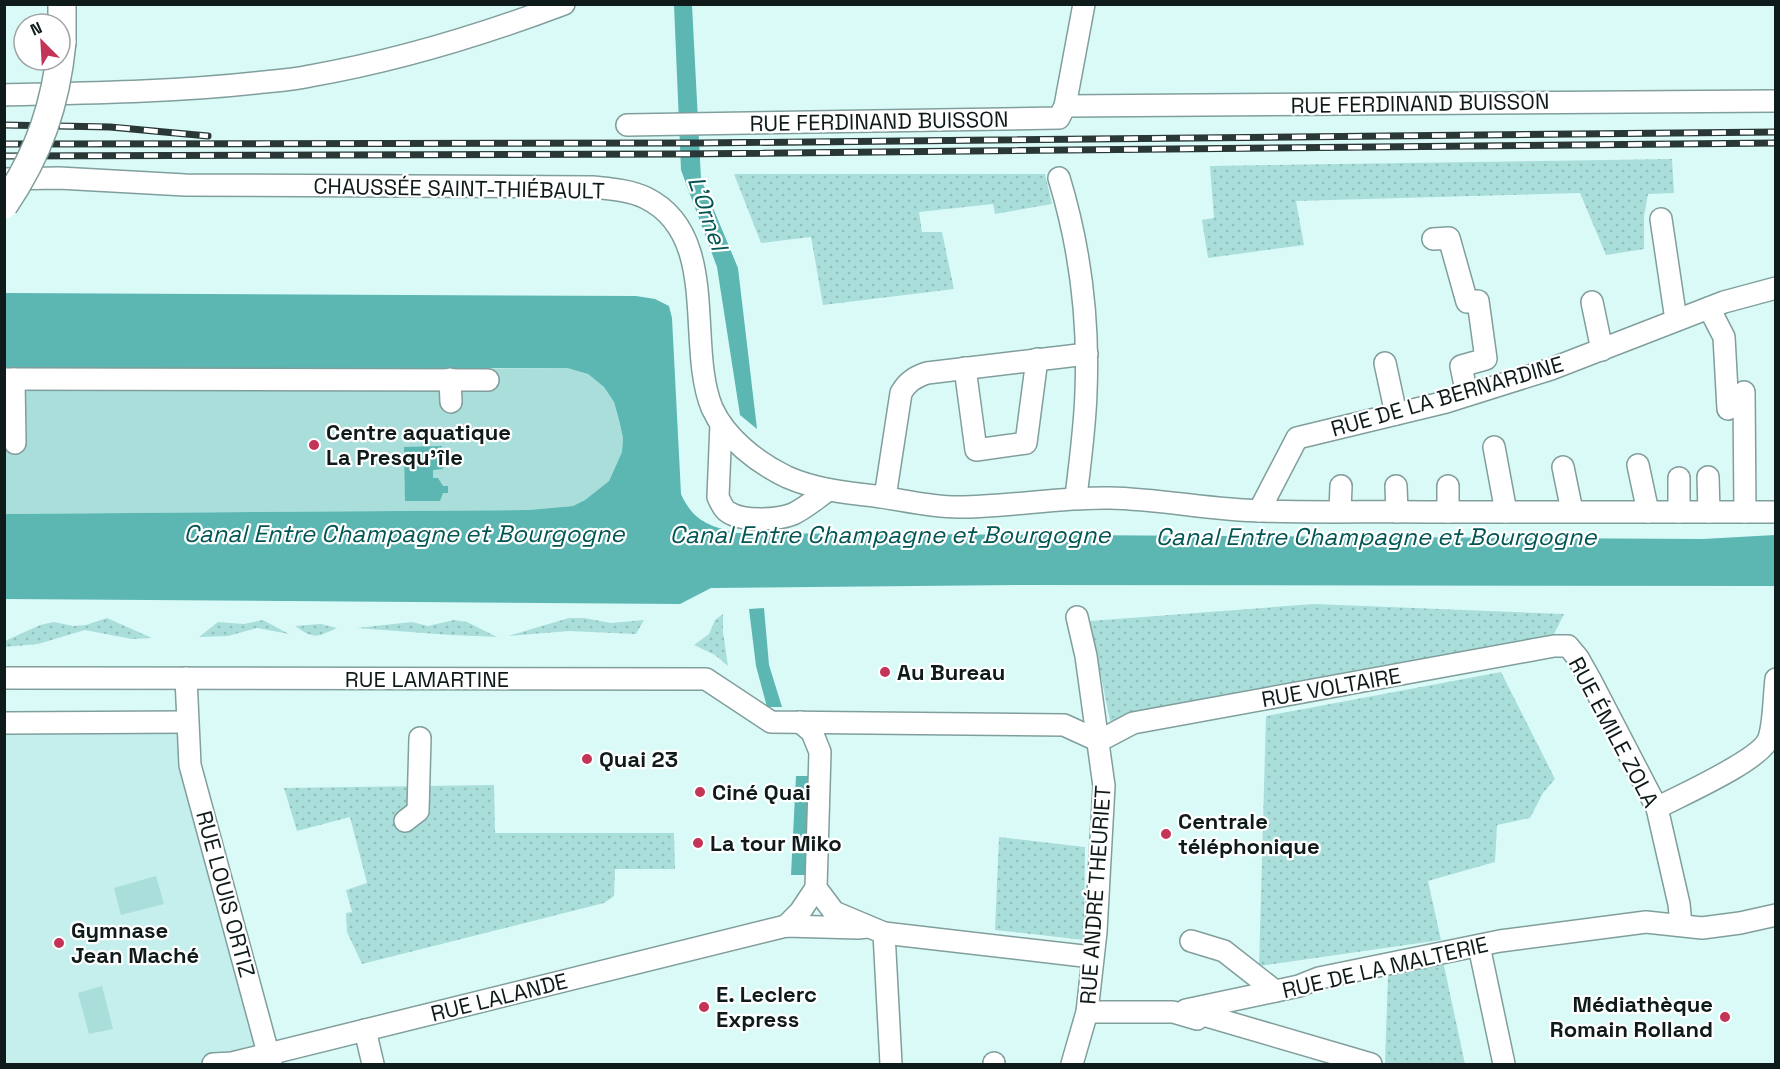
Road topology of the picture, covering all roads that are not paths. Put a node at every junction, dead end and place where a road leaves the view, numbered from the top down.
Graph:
1 (62, 4) edge
2 (1084, 4) edge
3 (556, 6) edge
4 (4, 95) edge
5 (1776, 101) edge
6 (1062, 112) junction
7 (627, 124) dead end
8 (1059, 178) dead end
9 (4, 179) edge
10 (4, 205) edge
11 (1661, 219) dead end
12 (1433, 239) dead end
13 (1776, 288) edge
14 (1592, 302) dead end
15 (1709, 308) junction
16 (1676, 320) junction
17 (1602, 350) junction
18 (1087, 354) junction
19 (1037, 359) junction
20 (1385, 363) dead end
21 (966, 368) junction
22 (9, 379) edge
23 (450, 379) junction
24 (488, 380) dead end
25 (1744, 393) dead end
26 (1467, 395) junction
27 (451, 402) dead end
28 (1728, 409) dead end
29 (1396, 414) junction
30 (722, 424) junction
31 (15, 443) dead end
32 (1494, 447) dead end
33 (1638, 465) dead end
34 (1563, 467) dead end
35 (1708, 477) dead end
36 (1679, 478) dead end
37 (1341, 486) dead end
38 (1396, 486) dead end
39 (1448, 486) dead end
40 (829, 490) junction
41 (885, 497) junction
42 (1076, 497) junction
43 (1259, 511) junction
44 (1340, 511) junction
45 (1572, 511) junction
46 (1397, 512) junction
47 (1448, 512) junction
48 (1506, 512) junction
49 (1648, 512) junction
50 (1679, 512) junction
51 (1709, 512) junction
52 (1745, 512) junction
53 (1776, 512) edge
54 (1077, 617) dead end
55 (1568, 646) joint
56 (4, 678) edge
57 (186, 678) junction
58 (1776, 679) edge
59 (187, 722) junction
60 (800, 722) junction
61 (4, 723) edge
62 (420, 738) dead end
63 (1099, 741) junction
64 (1657, 808) junction
65 (405, 821) dead end
66 (816, 888) junction
67 (1776, 915) edge
68 (1682, 925) junction
69 (786, 926) junction
70 (875, 930) junction
71 (1191, 941) dead end
72 (1479, 946) junction
73 (1092, 957) junction
74 (1275, 992) junction
75 (1088, 1012) junction
76 (365, 1030) junction
77 (269, 1059) edge
78 (213, 1065) edge
79 (374, 1065) edge
80 (891, 1065) edge
81 (1072, 1065) edge
82 (1365, 1065) edge
83 (1371, 1065) edge
84 (1504, 1065) edge

1 - 10 main road, bridge
2 - 6 street
3 - 4 street
5 - 6 street, RUE FERDINAND BUISSON
6 - 7 street, RUE FERDINAND BUISSON
8 - 18 street
9 - 30 street, CHAUSSÉE SAINT-THIÉBAULT
11 - 16 street
12 - 26 street
13 - 15 street, RUE DE LA BERNARDINE
14 - 17 street
15 - 16 street, RUE DE LA BERNARDINE
15 - 28 street
16 - 17 street, RUE DE LA BERNARDINE
17 - 26 street, RUE DE LA BERNARDINE
18 - 19 street
18 - 42 street
19 - 21 street
19 - 21 street
20 - 29 street
21 - 41 street
22 - 23 street
22 - 31 street
23 - 24 street
23 - 27 street
25 - 52 street
26 - 29 street, RUE DE LA BERNARDINE
29 - 43 street, RUE DE LA BERNARDINE
30 - 40 street, CHAUSSÉE SAINT-THIÉBAULT
30 - 40 street
32 - 48 street
33 - 49 street
34 - 45 street
35 - 51 street
36 - 50 street
37 - 44 street
38 - 46 street
39 - 47 street
40 - 41 street, CHAUSSÉE SAINT-THIÉBAULT
41 - 42 street, CHAUSSÉE SAINT-THIÉBAULT
42 - 43 street, CHAUSSÉE SAINT-THIÉBAULT
43 - 44 street, CHAUSSÉE SAINT-THIÉBAULT
44 - 46 street, CHAUSSÉE SAINT-THIÉBAULT
45 - 48 street, CHAUSSÉE SAINT-THIÉBAULT
45 - 49 street, CHAUSSÉE SAINT-THIÉBAULT
46 - 47 street, CHAUSSÉE SAINT-THIÉBAULT
47 - 48 street, CHAUSSÉE SAINT-THIÉBAULT
49 - 50 street, CHAUSSÉE SAINT-THIÉBAULT
50 - 51 street, CHAUSSÉE SAINT-THIÉBAULT
51 - 52 street, CHAUSSÉE SAINT-THIÉBAULT
52 - 53 street, CHAUSSÉE SAINT-THIÉBAULT
54 - 63 street, RUE ANDRÉ THEURIET
55 - 63 street, RUE VOLTAIRE
55 - 64 street, RUE ÉMILE ZOLA
56 - 57 street, RUE LAMARTINE
57 - 59 street, RUE LOUIS ORTIZ
57 - 60 street, RUE LAMARTINE
58 - 64 street
59 - 61 street
59 - 77 street, RUE LOUIS ORTIZ
60 - 63 street, RUE LAMARTINE
60 - 66 street
62 - 65 street
63 - 73 street, RUE ANDRÉ THEURIET
64 - 68 street, RUE ÉMILE ZOLA
66 - 69 street
66 - 70 street
67 - 68 street, RUE DE LA MALTERIE
68 - 72 street, RUE DE LA MALTERIE
69 - 70 street, RUE LALANDE
69 - 76 street, RUE LALANDE
70 - 73 street
70 - 80 street
71 - 74 street
72 - 74 street, RUE DE LA MALTERIE
72 - 84 street
73 - 75 street, RUE ANDRÉ THEURIET
74 - 83 street, RUE DE LA MALTERIE
75 - 81 street, RUE ANDRÉ THEURIET
75 - 82 street
76 - 77 street, RUE LALANDE
76 - 79 street
77 - 78 street, RUE LALANDE

